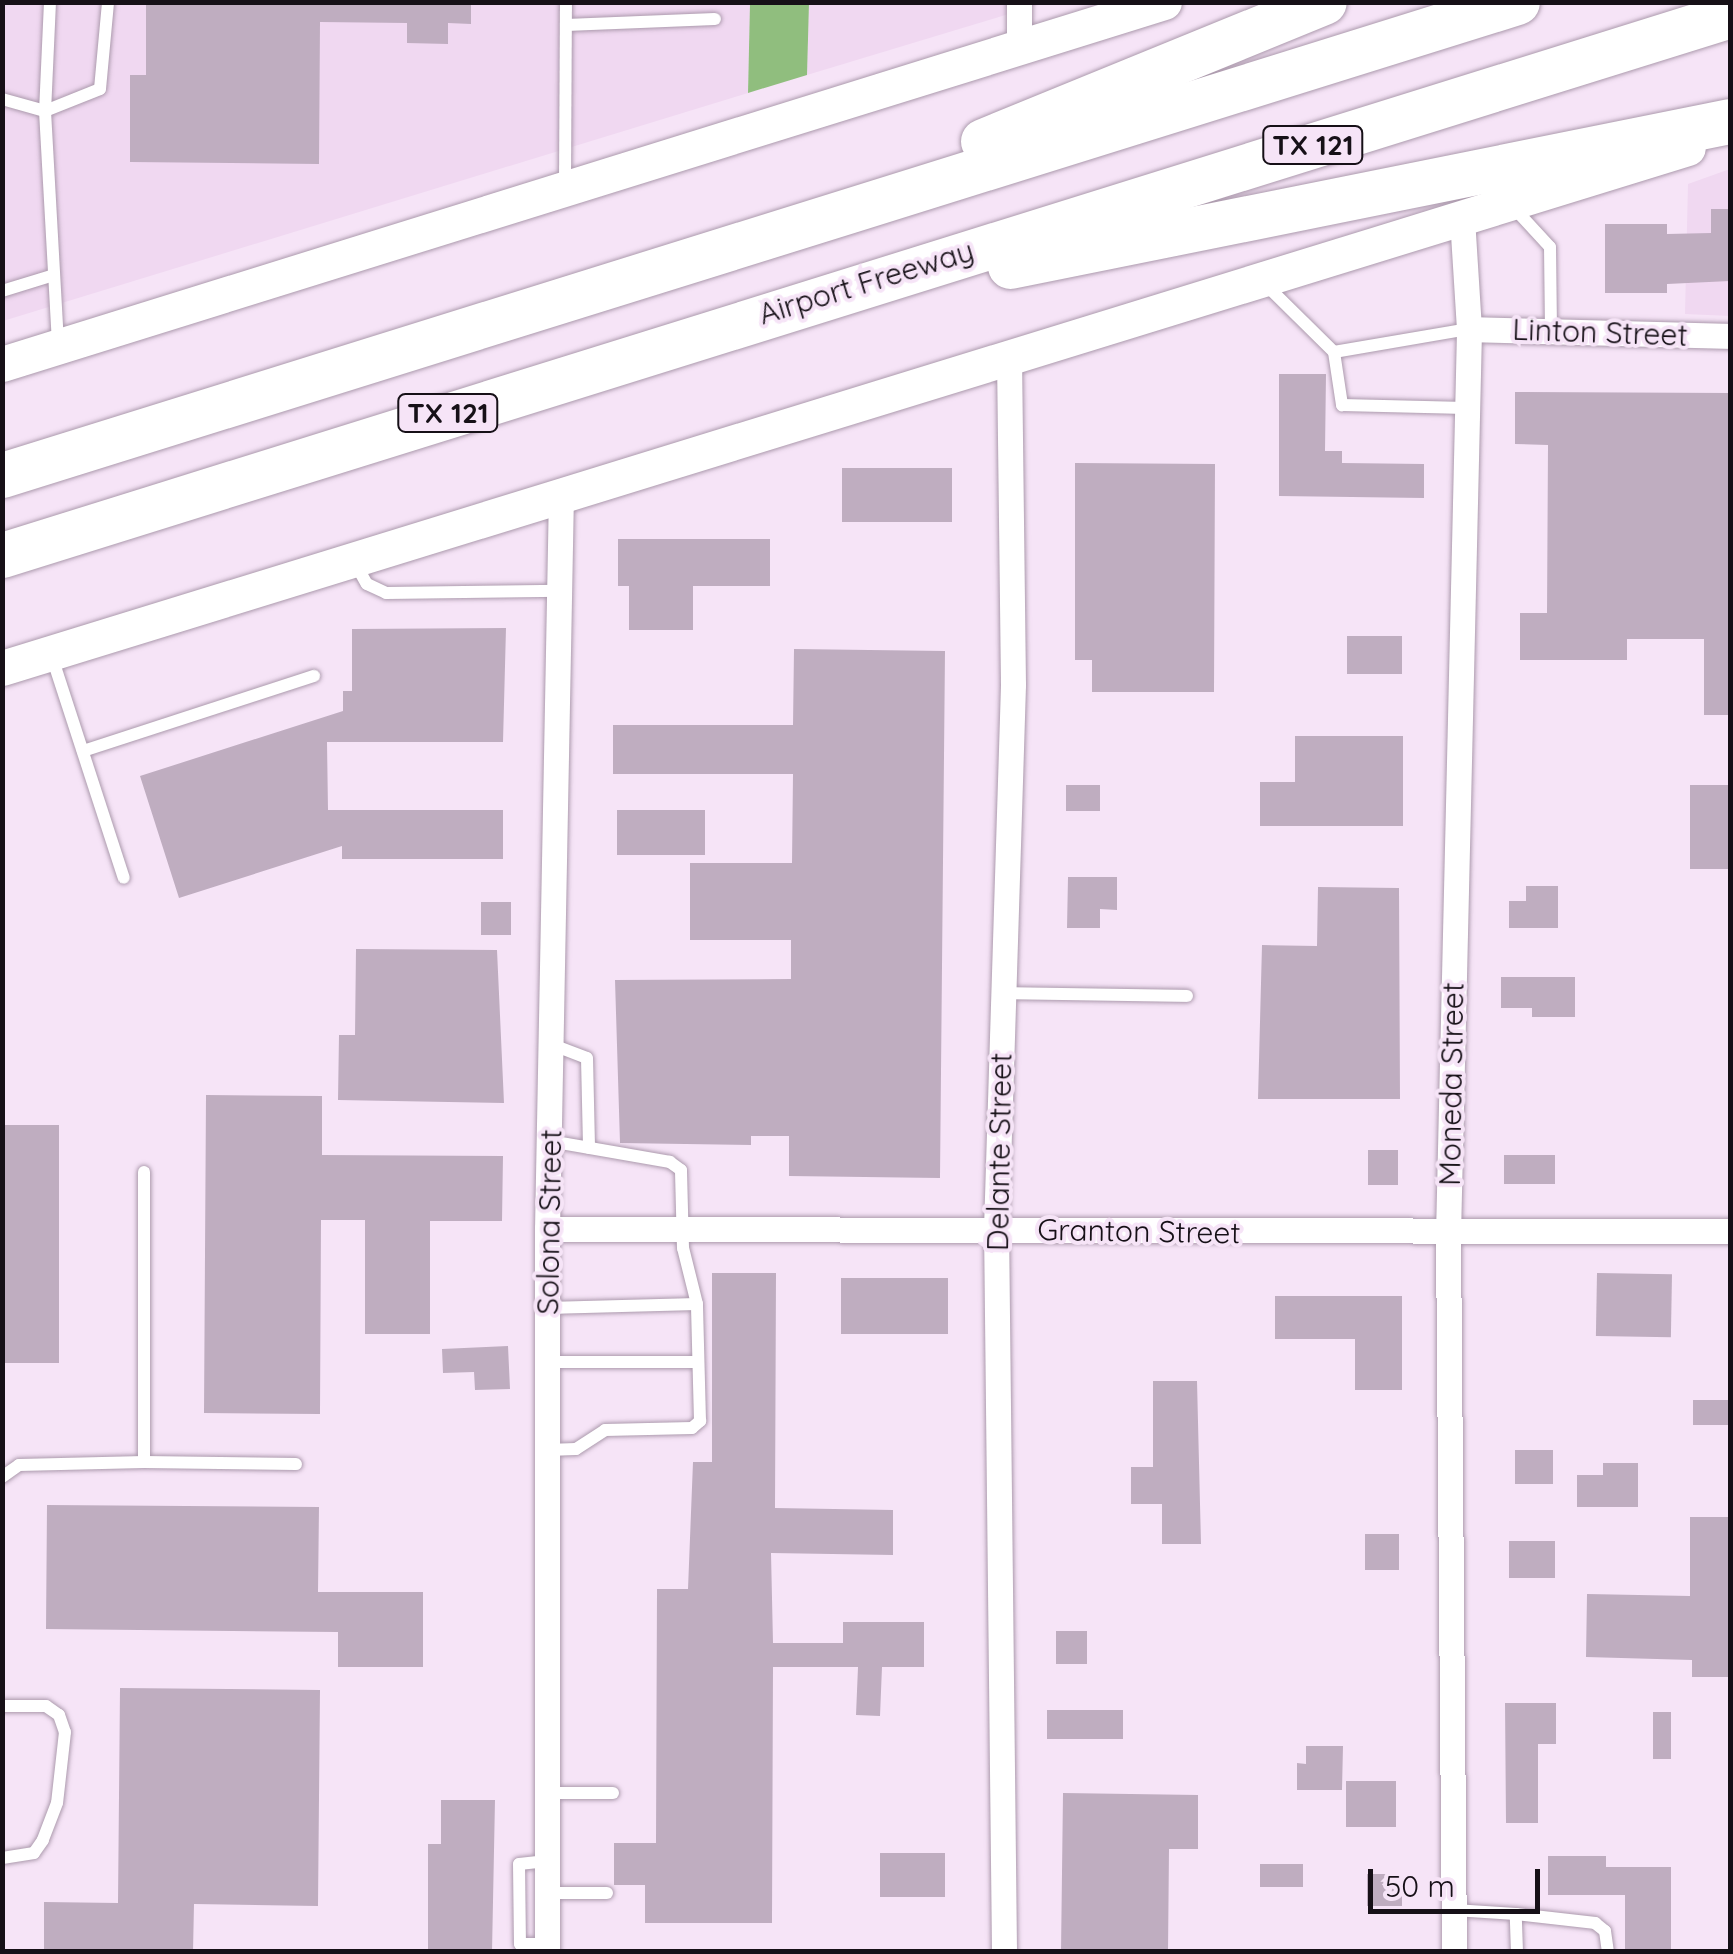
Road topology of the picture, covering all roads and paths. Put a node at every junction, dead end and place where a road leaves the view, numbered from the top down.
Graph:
1 (50, 2) edge
2 (108, 2) edge
3 (566, 2) edge
4 (1019, 2) edge
5 (1164, 2) edge
6 (1324, 2) edge
7 (1517, 2) edge
8 (1730, 15) edge
9 (715, 19) dead end
10 (566, 25) junction
11 (1019, 48) junction
12 (2, 100) edge
13 (46, 111) junction
14 (1730, 122) edge
15 (1730, 134) edge
16 (565, 186) junction
17 (1508, 203) junction
18 (854, 204) junction
19 (1462, 217) junction
20 (894, 271) junction
21 (54, 275) junction
22 (1260, 278) junction
23 (2, 291) edge
24 (1469, 329) junction
25 (1551, 331) junction
26 (1730, 336) edge
27 (58, 346) junction
28 (1334, 352) junction
29 (1009, 353) junction
30 (2, 364) edge
31 (1466, 408) junction
32 (2, 475) edge
33 (561, 492) junction
34 (2, 555) edge
35 (352, 558) junction
36 (561, 590) junction
37 (51, 653) junction
38 (2, 668) edge
39 (314, 676) dead end
40 (83, 751) junction
41 (124, 878) dead end
42 (1003, 993) junction
43 (1187, 996) dead end
44 (553, 1044) junction
45 (550, 1141) junction
46 (588, 1148) junction
47 (144, 1172) dead end
48 (547, 1229) junction
49 (684, 1229) junction
50 (996, 1229) junction
51 (1730, 1231) edge
52 (1448, 1235) junction
53 (698, 1304) junction
54 (547, 1308) junction
55 (547, 1362) junction
56 (698, 1362) junction
57 (547, 1450) junction
58 (144, 1462) junction
59 (296, 1464) dead end
60 (2, 1477) edge
61 (2, 1706) edge
62 (613, 1792) dead end
63 (547, 1793) junction
64 (2, 1858) edge
65 (547, 1861) junction
66 (547, 1892) junction
67 (607, 1892) dead end
68 (1454, 1910) junction
69 (1516, 1914) junction
70 (520, 1948) edge
71 (547, 1948) edge
72 (1004, 1952) edge
73 (1454, 1952) edge
74 (1516, 1952) edge
75 (1608, 1952) edge

1 - 13 lane
2 - 13 lane
3 - 10 lane
4 - 11 street
5 - 11 main road
6 - 18 highway
7 - 18 highway, TX 121
8 - 20 highway, Airport Freeway / TX 121
9 - 10 lane
10 - 16 lane
11 - 16 main road
12 - 13 lane
13 - 21 lane
14 - 20 highway
15 - 17 main road
16 - 27 main road
17 - 19 main road
17 - 25 lane
18 - 32 highway, TX 121
19 - 22 main road
19 - 24 street, Moneda Street
20 - 34 highway, Airport Freeway / TX 121
21 - 23 lane
21 - 27 lane
22 - 28 lane
22 - 29 main road
24 - 25 street, Linton Street
24 - 28 lane
24 - 31 street, Moneda Street
25 - 26 street, Linton Street
27 - 30 main road
28 - 31 lane
29 - 33 main road
29 - 42 street, Delante Street
31 - 52 street, Moneda Street
33 - 35 main road
33 - 36 street, Solona Street
35 - 36 lane
35 - 37 main road
36 - 44 street, Solona Street
37 - 38 main road
37 - 40 lane
39 - 40 lane
40 - 41 lane
42 - 43 lane
42 - 50 street, Delante Street
44 - 45 street, Solona Street
44 - 46 lane
45 - 46 lane
45 - 48 street, Solona Street
46 - 49 lane
47 - 58 lane
48 - 49 street, Granton Street
48 - 54 street, Solona Street
49 - 50 street, Granton Street
49 - 53 lane
50 - 52 street, Granton Street
50 - 72 street, Delante Street
51 - 52 street, Granton Street
52 - 68 street, Moneda Street
53 - 54 lane
53 - 56 lane
54 - 55 street, Solona Street
55 - 56 lane
55 - 57 street, Solona Street
56 - 57 lane
57 - 63 street, Solona Street
58 - 59 lane
58 - 60 lane
61 - 64 lane
62 - 63 lane
63 - 65 street, Solona Street
65 - 66 street, Solona Street
65 - 70 lane
66 - 67 lane
66 - 71 street, Solona Street
68 - 69 lane
68 - 73 street, Moneda Street
69 - 74 lane
69 - 75 lane
70 - 71 lane

